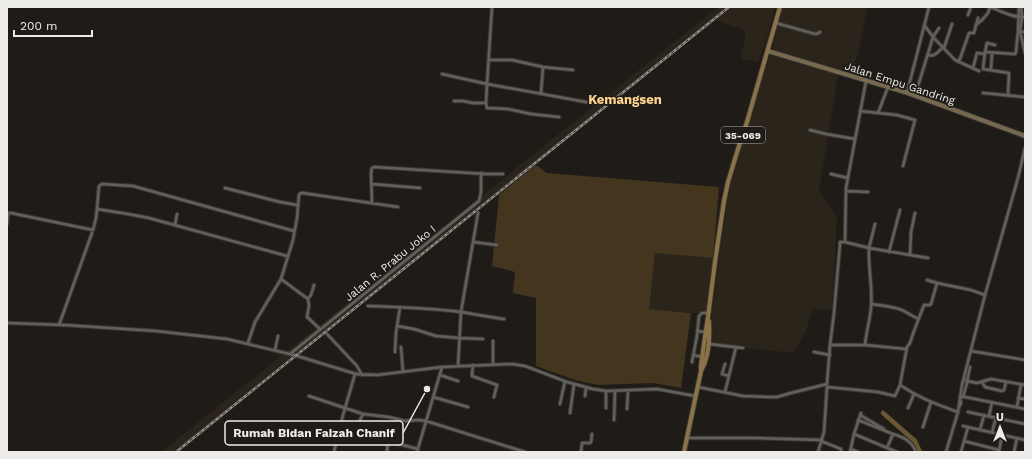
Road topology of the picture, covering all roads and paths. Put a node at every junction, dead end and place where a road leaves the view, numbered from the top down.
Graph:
1 (492, 7) edge
2 (778, 7) edge
3 (929, 7) edge
4 (971, 7) edge
5 (990, 7) edge
6 (1020, 7) edge
7 (968, 15) dead end
8 (1022, 17) edge
9 (978, 18) dead end
10 (776, 21) junction
11 (952, 24) dead end
12 (976, 25) junction
13 (925, 27) junction
14 (939, 28) dead end
15 (1019, 31) junction
16 (820, 32) dead end
17 (1025, 32) edge
18 (934, 37) junction
19 (995, 45) dead end
20 (943, 47) junction
21 (768, 51) junction
22 (992, 52) junction
23 (985, 53) junction
24 (1025, 53) edge
25 (928, 55) junction
26 (489, 60) junction
27 (957, 61) junction
28 (543, 66) junction
29 (973, 68) junction
30 (991, 69) junction
31 (573, 70) dead end
32 (979, 70) dead end
33 (442, 74) dead end
34 (866, 80) junction
35 (487, 84) junction
36 (888, 87) junction
37 (541, 93) junction
38 (983, 93) dead end
39 (908, 94) junction
40 (915, 96) junction
41 (1008, 96) junction
42 (1025, 98) edge
43 (454, 101) dead end
44 (486, 103) junction
45 (597, 104) dead end
46 (860, 111) junction
47 (878, 113) junction
48 (559, 117) dead end
49 (810, 130) dead end
50 (1025, 136) edge
51 (855, 139) junction
52 (1025, 148) edge
53 (903, 166) dead end
54 (481, 174) junction
55 (503, 174) dead end
56 (831, 174) dead end
57 (848, 178) junction
58 (372, 184) junction
59 (225, 188) dead end
60 (420, 188) dead end
61 (846, 191) junction
62 (868, 192) dead end
63 (372, 203) junction
64 (297, 205) junction
65 (398, 207) dead end
66 (97, 209) junction
67 (900, 210) dead end
68 (478, 213) dead end
69 (915, 213) dead end
70 (177, 214) dead end
71 (7, 224) edge
72 (875, 224) dead end
73 (175, 225) junction
74 (294, 231) junction
75 (92, 233) dead end
76 (473, 242) junction
77 (845, 242) junction
78 (497, 245) dead end
79 (869, 248) junction
80 (889, 252) junction
81 (910, 255) junction
82 (287, 256) junction
83 (928, 258) dead end
84 (281, 279) junction
85 (927, 280) dead end
86 (937, 283) junction
87 (314, 285) dead end
88 (985, 295) junction
89 (308, 299) junction
90 (871, 304) junction
91 (368, 306) dead end
92 (400, 307) junction
93 (461, 312) junction
94 (708, 315) junction
95 (504, 319) dead end
96 (918, 319) junction
97 (7, 324) edge
98 (59, 325) junction
99 (397, 326) junction
100 (320, 329) junction
101 (698, 331) junction
102 (704, 332) junction
103 (327, 334) dead end
104 (278, 336) dead end
105 (459, 338) junction
106 (483, 339) dead end
107 (493, 341) dead end
108 (248, 343) junction
109 (830, 345) junction
110 (865, 345) junction
111 (401, 347) dead end
112 (706, 347) junction
113 (907, 347) junction
114 (743, 348) dead end
115 (735, 349) junction
116 (275, 350) junction
117 (971, 351) junction
118 (395, 352) dead end
119 (814, 352) dead end
120 (290, 354) junction
121 (830, 355) junction
122 (695, 356) junction
123 (701, 357) junction
124 (1025, 360) edge
125 (692, 362) dead end
126 (492, 364) junction
127 (725, 364) dead end
128 (458, 366) junction
129 (970, 367) dead end
130 (472, 368) junction
131 (441, 371) junction
132 (701, 371) junction
133 (403, 372) junction
134 (358, 374) junction
135 (729, 376) junction
136 (964, 378) junction
137 (458, 381) dead end
138 (967, 381) junction
139 (565, 382) junction
140 (982, 382) junction
141 (1006, 382) junction
142 (574, 384) junction
143 (1021, 384) junction
144 (827, 385) junction
145 (900, 385) junction
146 (1025, 385) edge
147 (697, 387) junction
148 (586, 388) junction
149 (606, 391) junction
150 (615, 391) junction
151 (628, 391) junction
152 (725, 392) junction
153 (912, 393) junction
154 (309, 396) dead end
155 (585, 396) dead end
156 (695, 396) junction
157 (961, 396) junction
158 (433, 397) junction
159 (494, 397) dead end
160 (1018, 398) junction
161 (1025, 399) edge
162 (931, 402) junction
163 (992, 402) junction
164 (560, 404) dead end
165 (468, 407) dead end
166 (1017, 407) junction
167 (345, 408) junction
168 (606, 408) dead end
169 (908, 408) dead end
170 (627, 409) dead end
171 (1025, 409) edge
172 (958, 412) junction
173 (968, 412) dead end
174 (570, 413) dead end
175 (363, 414) junction
176 (984, 415) junction
177 (989, 416) junction
178 (996, 418) junction
179 (614, 420) dead end
180 (858, 420) junction
181 (426, 422) junction
182 (1025, 424) edge
183 (963, 426) dead end
184 (923, 427) dead end
185 (968, 428) junction
186 (885, 430) junction
187 (980, 430) junction
188 (339, 432) junction
189 (992, 432) junction
190 (358, 434) junction
191 (592, 434) dead end
192 (854, 434) junction
193 (893, 434) junction
194 (1002, 435) junction
195 (687, 438) junction
196 (1017, 438) junction
197 (821, 440) junction
198 (1025, 440) edge
199 (388, 441) junction
200 (964, 441) junction
201 (887, 448) junction
202 (418, 450) edge
203 (850, 450) edge
204 (999, 451) edge
205 (334, 452) edge
206 (387, 452) edge
207 (525, 452) edge
208 (581, 452) edge
209 (684, 452) edge
210 (818, 452) edge
211 (841, 452) edge
212 (858, 452) edge
213 (897, 452) edge
214 (916, 452) edge
215 (946, 452) edge
216 (961, 452) edge
217 (1014, 452) edge

1 - 26 street
2 - 10 main road, 35-069
3 - 13 street
4 - 7 street
5 - 8 street
5 - 12 street
6 - 8 street
8 - 15 street
9 - 12 street
10 - 16 street
10 - 21 main road, 35-069
11 - 20 street
12 - 27 street
13 - 18 street
13 - 39 street
14 - 18 street
15 - 17 street
15 - 22 street
15 - 24 street
18 - 20 street
18 - 25 street
19 - 23 street
20 - 25 street
20 - 27 street
21 - 34 main road, Jalan Empu Gandring
21 - 94 main road, 35-069
22 - 23 street
22 - 30 street
23 - 29 street
23 - 30 street
25 - 40 street
26 - 28 street
26 - 35 street
27 - 29 street
28 - 31 street
28 - 37 street
29 - 32 street
30 - 41 street
33 - 35 street
34 - 36 main road, Jalan Empu Gandring
34 - 46 street
35 - 37 street
35 - 44 street
36 - 39 main road, Jalan Empu Gandring
36 - 47 street
37 - 45 street
38 - 41 street
39 - 40 main road, Jalan Empu Gandring
40 - 50 main road, Jalan Empu Gandring
41 - 42 street
43 - 44 street
44 - 48 street
46 - 47 street
46 - 51 street
47 - 53 street
49 - 51 street
51 - 57 street
52 - 88 street
54 - 55 street
54 - 58 street
54 - 100 street, Jalan R. Prabu Joko I
56 - 57 street
57 - 61 street
58 - 60 street
58 - 63 street
59 - 64 street
61 - 62 street
61 - 77 street
63 - 64 street
63 - 65 street
64 - 74 street
66 - 71 street
66 - 73 street
66 - 74 street
67 - 80 street
68 - 76 street
69 - 81 street
70 - 73 street
72 - 79 street
73 - 82 street
74 - 82 street
75 - 98 street
76 - 78 street
76 - 93 street
77 - 79 street
77 - 109 street
79 - 80 street
79 - 90 street
80 - 81 street
81 - 83 street
82 - 84 street
84 - 89 street
84 - 108 street
85 - 86 street
86 - 88 street
86 - 96 street
87 - 89 street
88 - 117 street
89 - 100 street
90 - 96 street
90 - 110 street
91 - 92 street
92 - 93 street
92 - 99 street
93 - 95 street
93 - 105 street
94 - 101 street
94 - 102 main road, 35-069
94 - 112 main road, 35-069
96 - 113 street
97 - 98 street
98 - 108 street
99 - 105 street
99 - 118 street
100 - 120 street, Jalan R. Prabu Joko I
101 - 102 street
101 - 122 street
102 - 112 main road, 35-069
103 - 134 street
104 - 116 street
105 - 106 street
105 - 128 street
107 - 126 street
108 - 116 street
109 - 110 street
109 - 121 street
110 - 113 street
111 - 133 street
112 - 115 street
112 - 123 main road, 35-069
112 - 132 main road, 35-069
113 - 145 street
114 - 115 street
115 - 135 street
116 - 120 street
117 - 124 street
117 - 136 street
119 - 121 street
120 - 134 street
121 - 144 street
122 - 123 street
122 - 125 street
123 - 132 main road, 35-069
126 - 130 street
126 - 139 street
127 - 135 street
128 - 130 street
128 - 131 street
129 - 138 street
130 - 159 street
131 - 133 street
131 - 137 street
131 - 158 street
132 - 147 main road, 35-069
133 - 134 street
134 - 167 street
135 - 152 street
136 - 138 street
136 - 157 street
138 - 140 street
138 - 157 street
139 - 142 street
139 - 164 street
140 - 141 street
140 - 141 street
141 - 143 street
142 - 148 street
142 - 174 street
143 - 146 street
143 - 160 street
144 - 145 street
144 - 152 street
144 - 197 street
145 - 153 street
147 - 152 street
147 - 156 main road, 35-069
148 - 149 street
148 - 155 street
149 - 150 street
149 - 168 street
150 - 151 street
150 - 179 street
151 - 156 street
151 - 170 street
153 - 162 street
153 - 169 street
154 - 167 street
156 - 195 main road, 35-069
157 - 163 street
157 - 172 street
158 - 165 street
158 - 181 street
160 - 161 street
160 - 166 street
162 - 172 street
162 - 184 street
163 - 166 street
163 - 177 street
166 - 171 street
167 - 175 street
167 - 188 street
172 - 215 street
173 - 176 street
175 - 181 street
175 - 190 street
176 - 177 street
176 - 187 street
177 - 178 street
178 - 182 street
178 - 189 street
180 - 186 street
180 - 186 street
180 - 192 street
181 - 202 street
181 - 207 street
183 - 185 street
185 - 187 street
185 - 200 street
186 - 193 street
187 - 189 street
188 - 190 street
188 - 205 street
189 - 194 street
190 - 199 street
191 - 208 street
192 - 201 street
192 - 203 street
193 - 201 street
193 - 214 street
194 - 196 street
194 - 204 street
195 - 197 street
195 - 209 main road, 35-069
196 - 198 street
196 - 217 street
197 - 210 street
197 - 211 street
199 - 202 street
199 - 206 street
200 - 204 street
200 - 216 street
201 - 213 street
203 - 212 street

